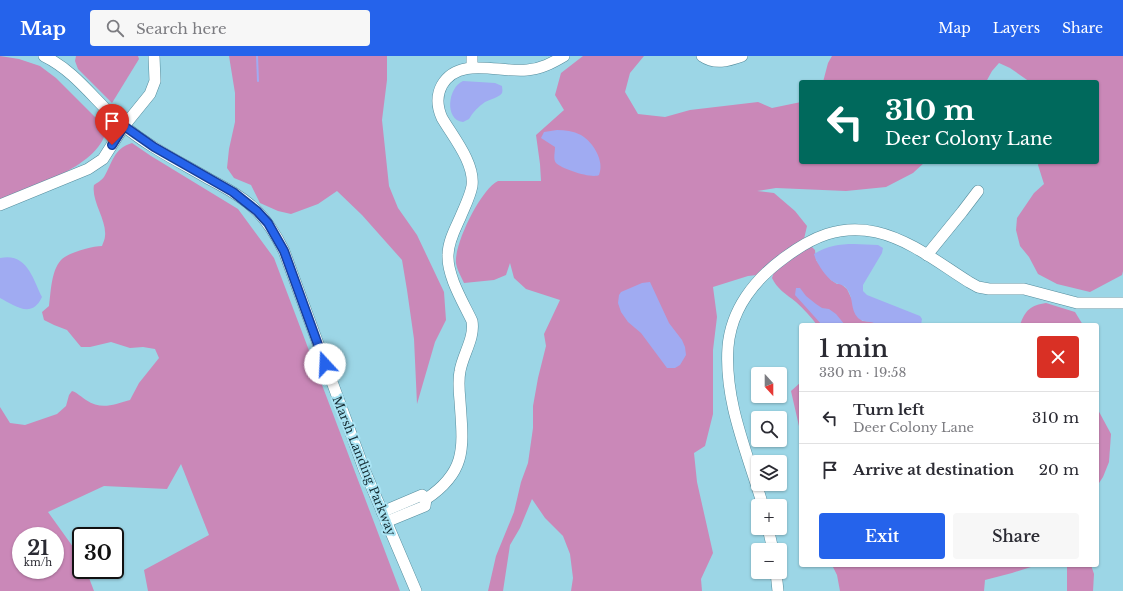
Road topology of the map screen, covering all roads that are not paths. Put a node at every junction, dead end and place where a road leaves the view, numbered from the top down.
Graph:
1 (44, 56) edge
2 (154, 56) edge
3 (564, 56) edge
4 (702, 56) edge
5 (742, 56) edge
6 (60, 60) edge
7 (472, 61) edge
8 (124, 126) junction
9 (978, 190) dead end
10 (0, 205) edge
11 (927, 255) junction
12 (1123, 303) edge
13 (760, 499) edge
14 (384, 517) junction
15 (777, 579) edge
16 (416, 591) edge
17 (778, 591) edge

1 - 6 street, Marsh Landing Parkway
2 - 8 street
3 - 7 street
4 - 5 street
6 - 8 street, Marsh Landing Parkway
7 - 14 street
8 - 10 street
8 - 14 street, Marsh Landing Parkway
9 - 11 street
11 - 12 street
11 - 13 street
14 - 16 street, Marsh Landing Parkway
15 - 17 street

